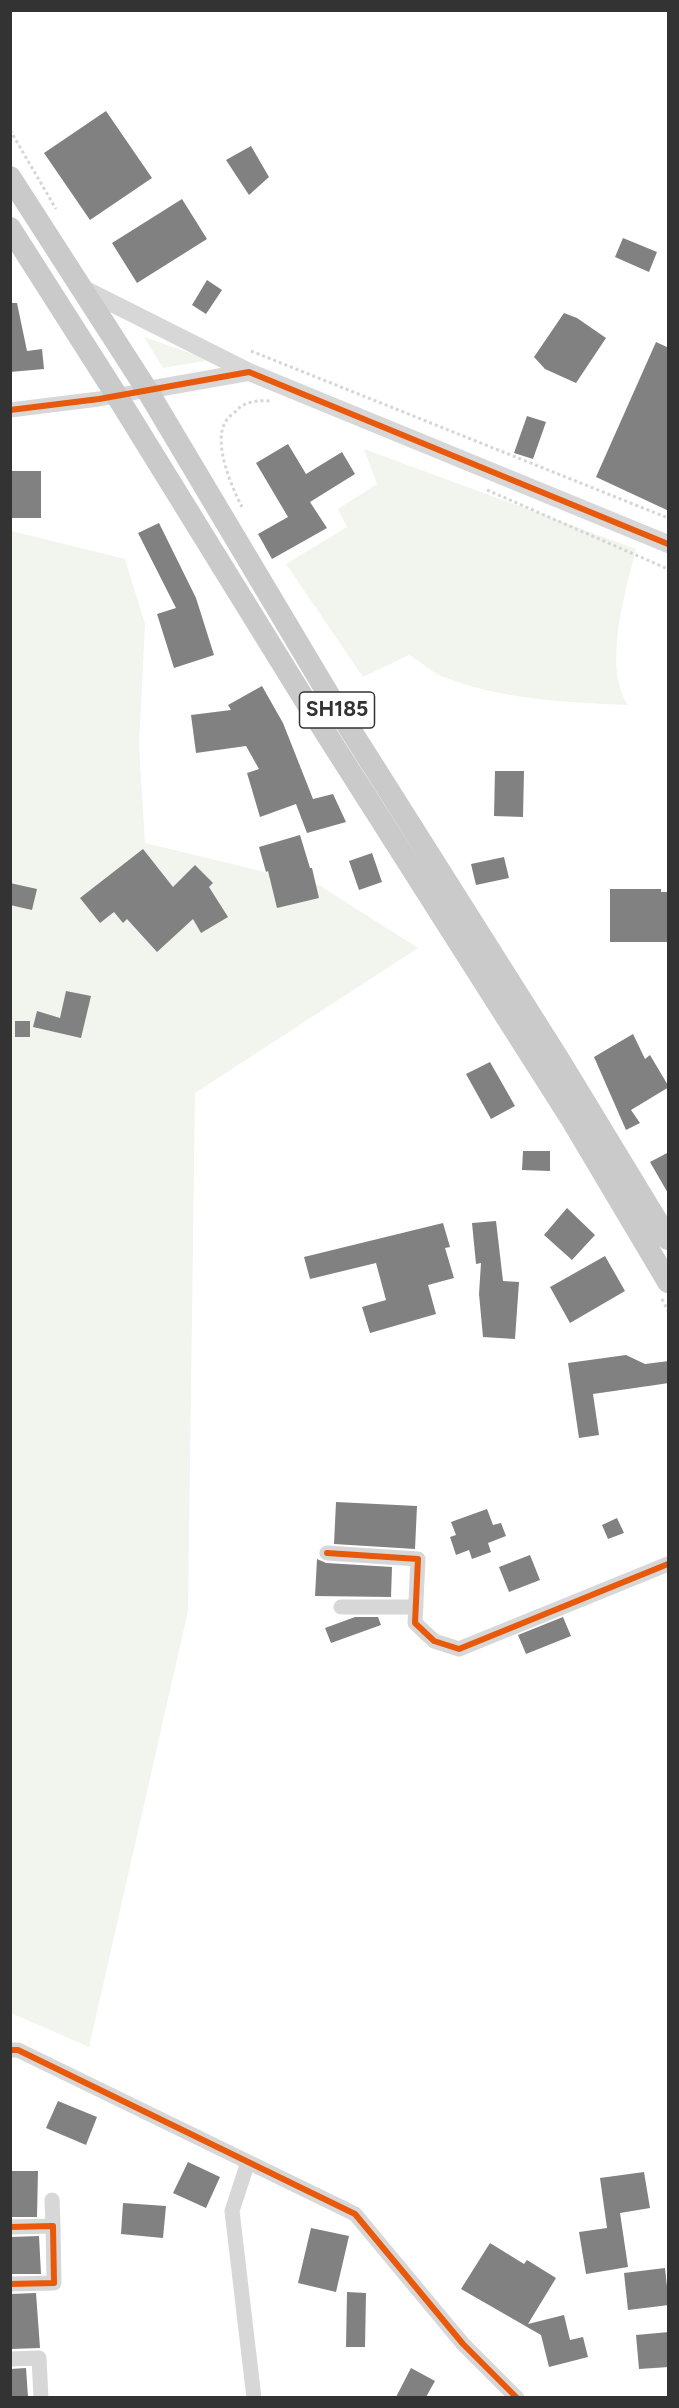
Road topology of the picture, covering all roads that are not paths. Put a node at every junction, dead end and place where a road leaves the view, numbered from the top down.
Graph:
1 (10, 177) edge
2 (10, 228) edge
3 (80, 287) junction
4 (249, 372) junction
5 (147, 390) junction
6 (117, 396) junction
7 (10, 410) edge
8 (669, 544) edge
9 (669, 1239) edge
10 (669, 1282) edge
11 (327, 1553) dead end
12 (669, 1564) edge
13 (341, 1607) dead end
14 (416, 1607) junction
15 (10, 2050) edge
16 (248, 2162) junction
17 (52, 2200) dead end
18 (53, 2226) junction
19 (10, 2227) edge
20 (10, 2284) edge
21 (10, 2359) edge
22 (41, 2397) edge
23 (254, 2397) edge
24 (517, 2397) edge

1 - 3 main road, SH185
2 - 6 main road, SH185
3 - 4 street
3 - 5 main road, SH185
4 - 5 street
4 - 8 street
5 - 6 street
5 - 9 main road, SH185
6 - 7 street
6 - 10 main road, SH185
11 - 14 street
12 - 14 street
13 - 14 street
15 - 16 street
16 - 23 street
16 - 24 street
17 - 18 street
18 - 19 street
18 - 20 street
21 - 22 street

